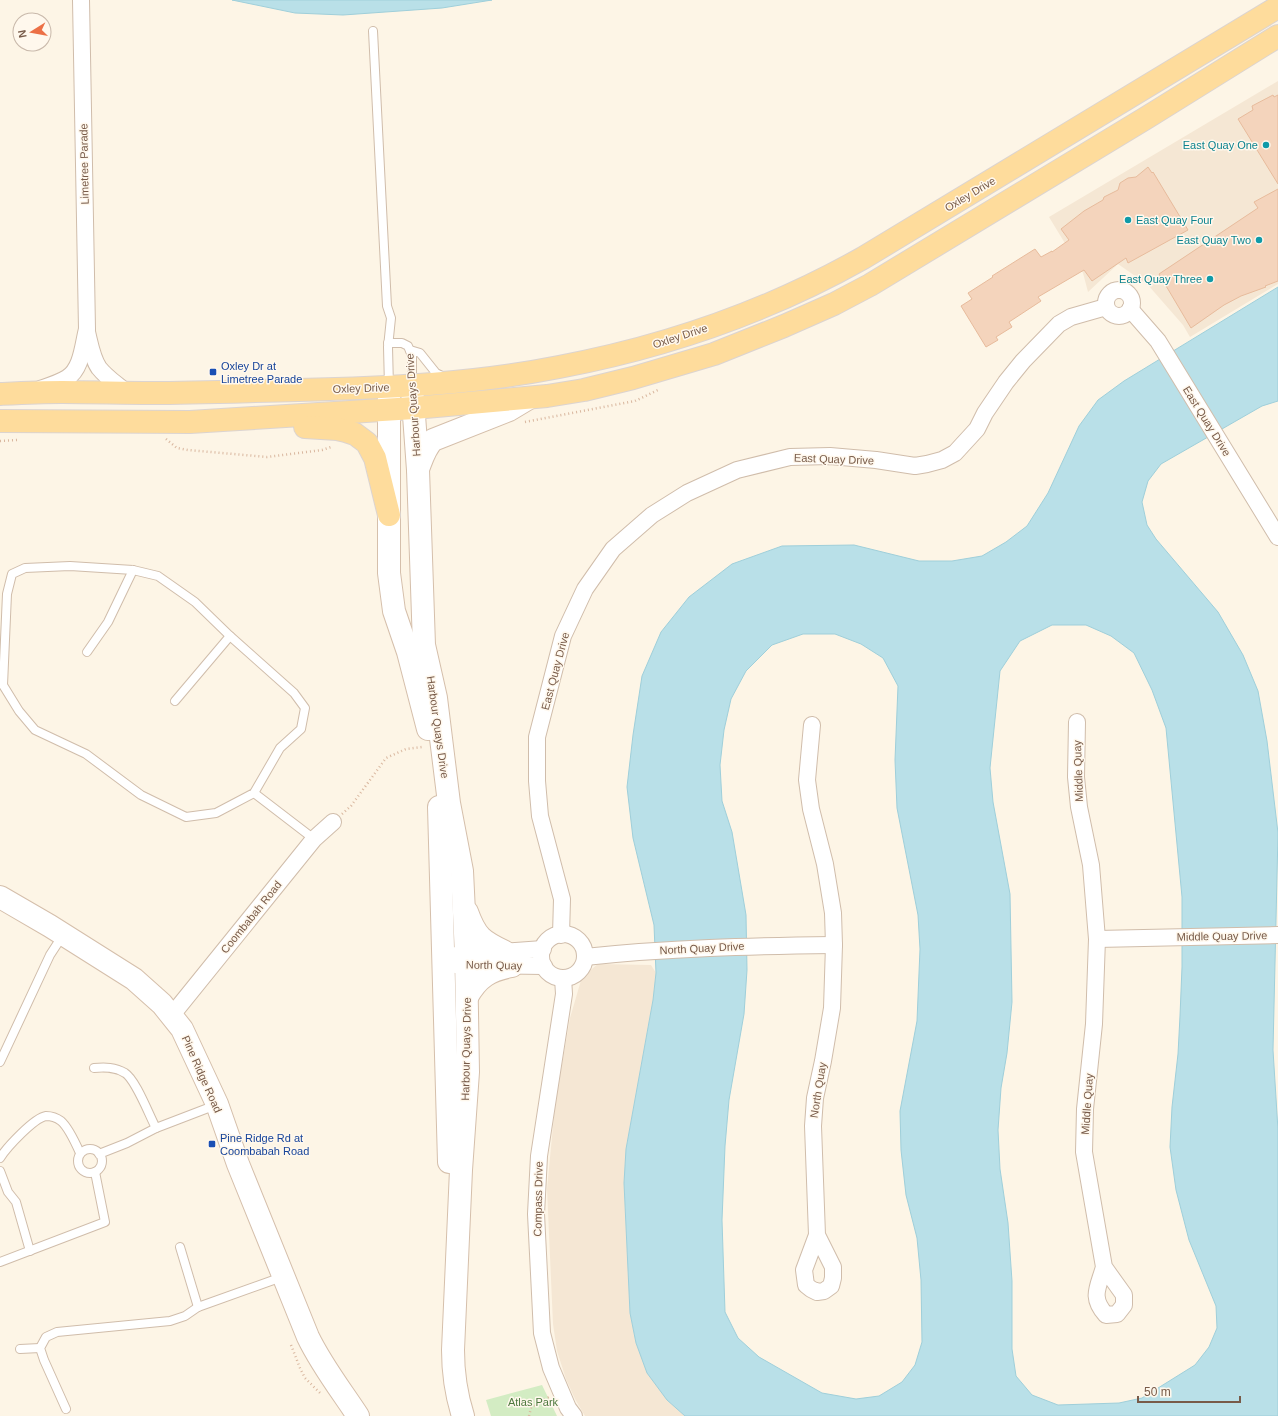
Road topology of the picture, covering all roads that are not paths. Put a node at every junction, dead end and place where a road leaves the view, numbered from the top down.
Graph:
1 (81, 0) edge
2 (1273, 10) edge
3 (373, 31) dead end
4 (1278, 36) edge
5 (1106, 308) junction
6 (1130, 310) junction
7 (86, 329) junction
8 (388, 344) junction
9 (410, 350) junction
10 (453, 381) junction
11 (412, 385) junction
12 (389, 388) junction
13 (30, 393) junction
14 (128, 393) junction
15 (0, 394) edge
16 (529, 398) junction
17 (414, 408) junction
18 (389, 410) junction
19 (0, 421) edge
20 (190, 422) junction
21 (418, 470) junction
22 (389, 514) junction
23 (1278, 537) edge
24 (133, 570) junction
25 (230, 636) junction
26 (87, 652) dead end
27 (175, 701) dead end
28 (1077, 722) dead end
29 (812, 725) dead end
30 (254, 793) junction
31 (333, 822) road end
32 (314, 839) junction
33 (0, 897) edge
34 (464, 904) junction
35 (63, 934) junction
36 (561, 935) junction
37 (1278, 935) edge
38 (1097, 939) junction
39 (834, 945) junction
40 (543, 949) junction
41 (585, 957) junction
42 (466, 959) junction
43 (509, 959) junction
44 (443, 961) junction
45 (544, 966) junction
46 (563, 978) junction
47 (467, 997) junction
48 (172, 1015) junction
49 (0, 1062) edge
50 (94, 1068) dead end
51 (217, 1104) junction
52 (156, 1128) junction
53 (80, 1153) junction
54 (99, 1154) junction
55 (0, 1158) edge
56 (0, 1171) edge
57 (94, 1172) junction
58 (817, 1235) dead end
59 (180, 1247) dead end
60 (30, 1251) junction
61 (0, 1262) edge
62 (1104, 1267) dead end
63 (283, 1276) junction
64 (198, 1307) junction
65 (40, 1348) junction
66 (20, 1349) dead end
67 (66, 1409) dead end
68 (358, 1415) edge
69 (450, 1415) edge
70 (574, 1416) edge

1 - 7 street, Limetree Parade
2 - 10 main road, Oxley Drive
3 - 8 lane
4 - 16 main road, Oxley Drive
5 - 6 street
5 - 6 street
5 - 36 street, East Quay Drive
6 - 23 street, East Quay Drive
7 - 13 street, Limetree Parade
7 - 14 street, Limetree Parade
8 - 9 lane, Harbour Quays Drive
8 - 12 lane, Harbour Quays Drive
9 - 10 lane
9 - 11 lane, Harbour Quays Drive
10 - 11 main road, Oxley Drive
11 - 12 main road, Oxley Drive
11 - 17 street, Harbour Quays Drive
12 - 14 main road, Oxley Drive
12 - 18 street, Harbour Quays Drive
13 - 14 main road, Oxley Drive
13 - 15 main road, Oxley Drive
16 - 17 main road, Oxley Drive
16 - 21 street
17 - 18 main road, Oxley Drive
17 - 21 street, Harbour Quays Drive
18 - 20 main road, Oxley Drive
18 - 22 street, Harbour Quays Drive
19 - 20 main road, Oxley Drive
20 - 22 main road
21 - 34 street, Harbour Quays Drive
22 - 44 street, Harbour Quays Drive
24 - 25 lane
24 - 26 lane
24 - 30 lane
25 - 27 lane
25 - 30 lane
28 - 38 street, Middle Quay
29 - 39 street, North Quay
30 - 32 lane
31 - 32 street, Coombabah Road
32 - 48 street, Coombabah Road
33 - 35 street, Pine Ridge Road
34 - 42 street, Harbour Quays Drive
34 - 43 street
35 - 48 street, Pine Ridge Road
35 - 49 lane
36 - 40 street
36 - 41 street
37 - 38 street, Middle Quay Drive
38 - 62 street, Middle Quay
39 - 41 street, North Quay Drive
39 - 58 street, North Quay
40 - 43 street, North Quay
40 - 45 street
41 - 46 street
42 - 43 street, North Quay
42 - 44 street, North Quay
42 - 47 street, Harbour Quays Drive
43 - 45 street, North Quay
43 - 47 street
44 - 69 street, Harbour Quays Drive
45 - 46 street
46 - 70 street, Compass Drive
47 - 69 street, Harbour Quays Drive
48 - 51 street, Pine Ridge Road
50 - 52 lane
51 - 52 lane
51 - 63 street, Pine Ridge Road
52 - 54 lane
53 - 54 lane
53 - 55 lane
53 - 57 lane
54 - 57 lane
56 - 60 lane
57 - 60 lane
59 - 64 lane
60 - 61 lane
63 - 64 lane
63 - 68 street, Pine Ridge Road
64 - 65 lane
65 - 66 lane
65 - 67 lane

